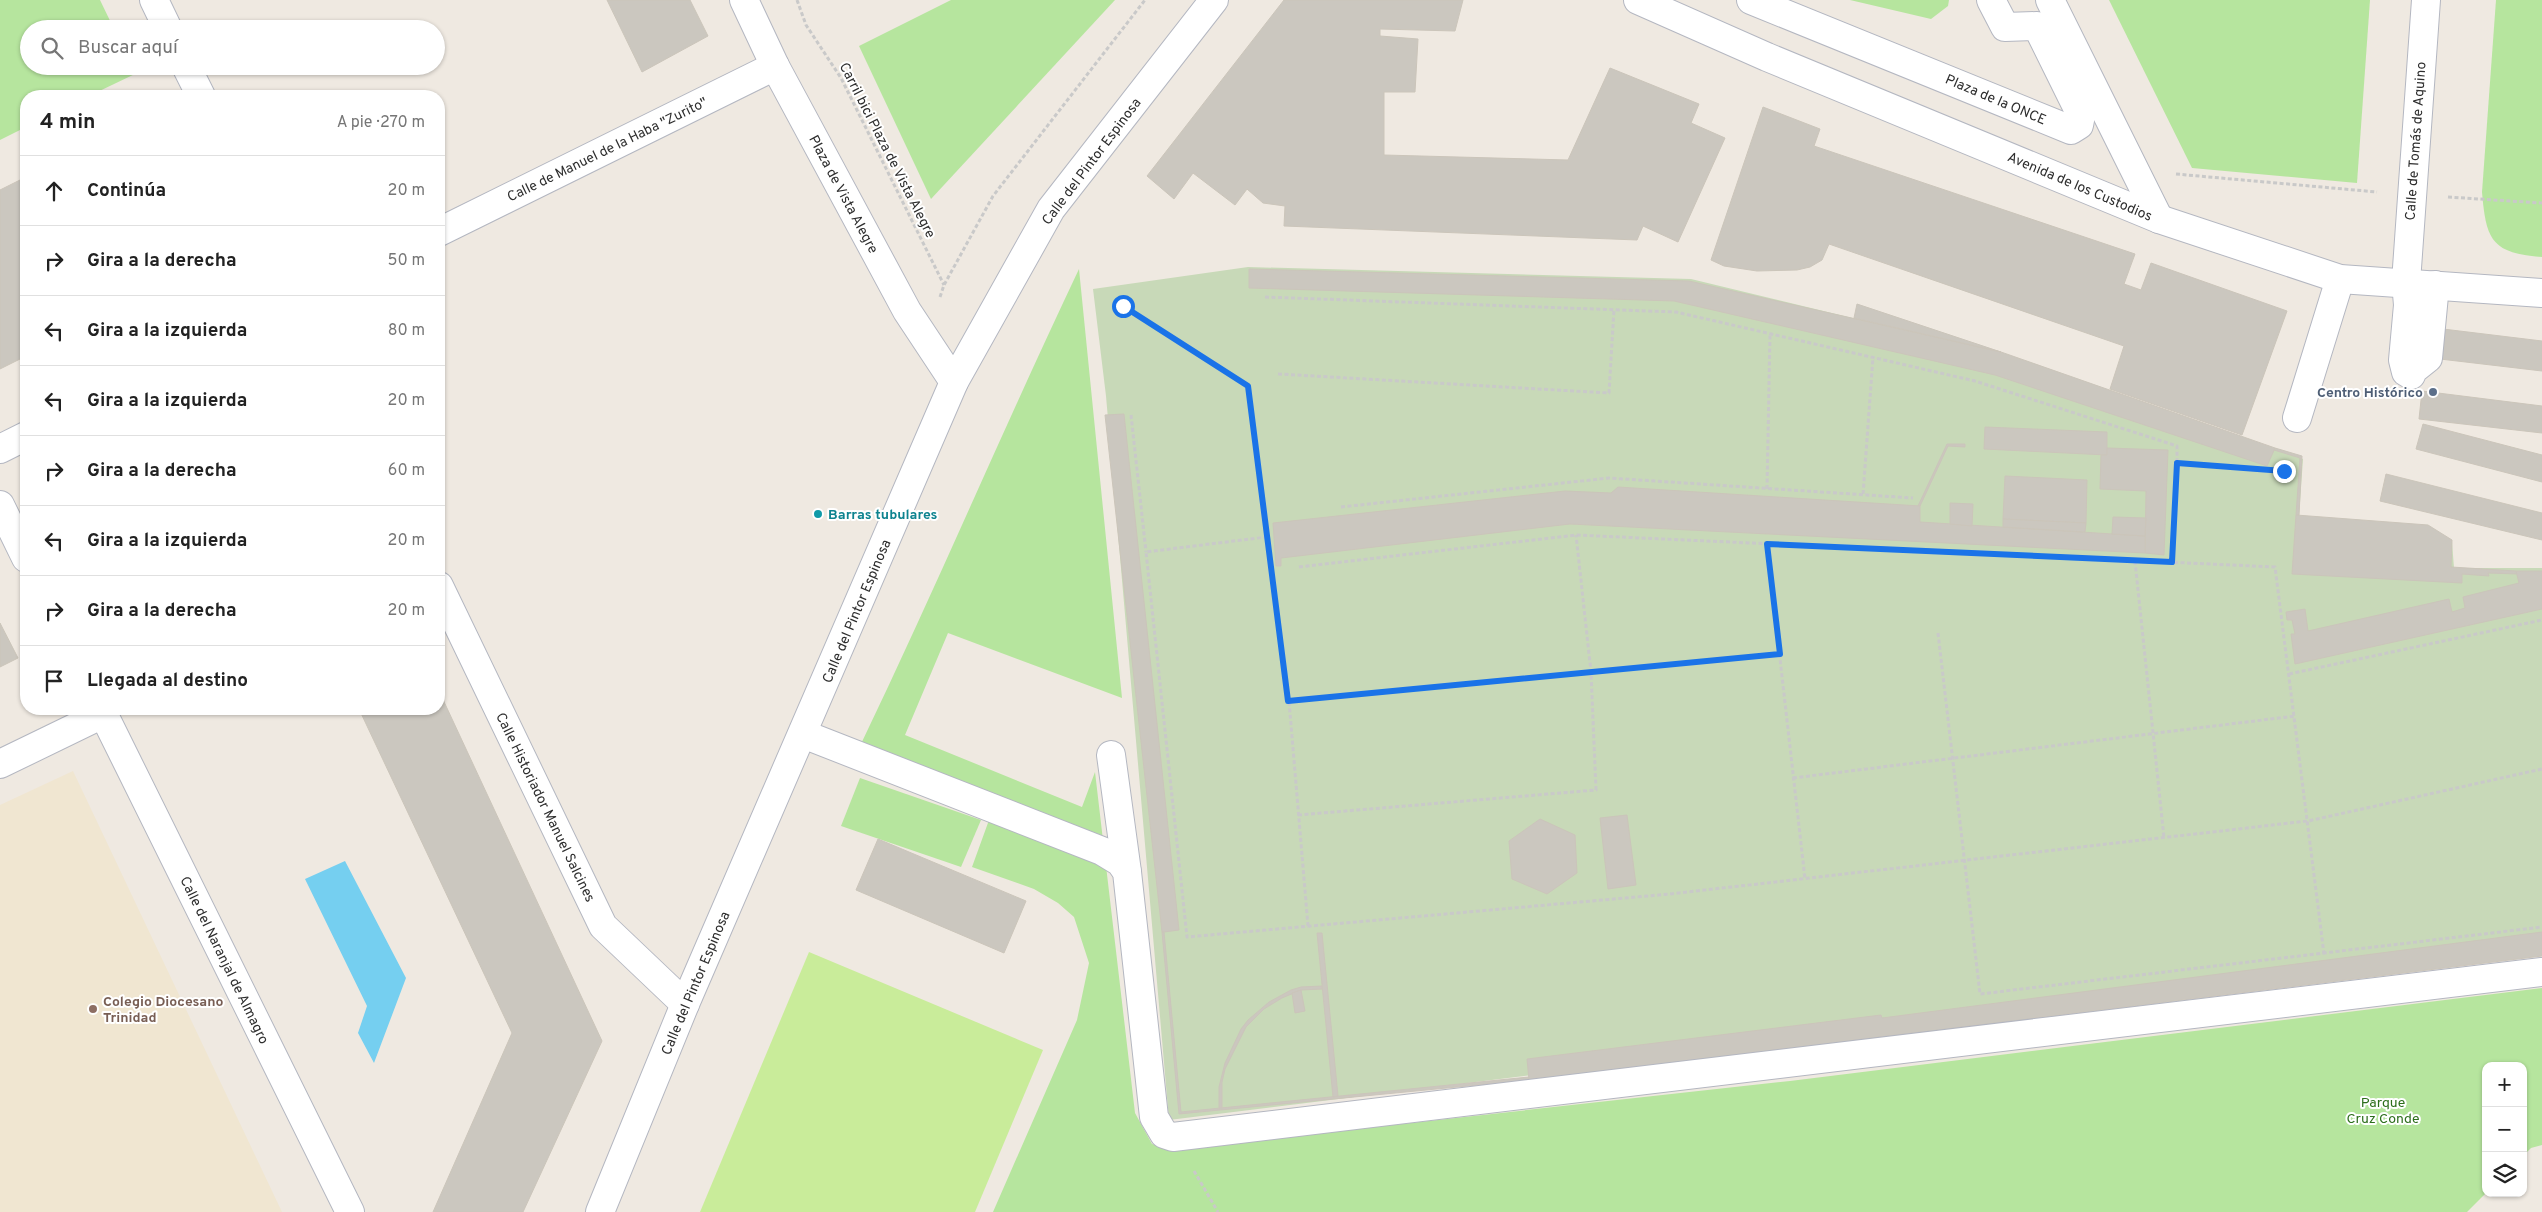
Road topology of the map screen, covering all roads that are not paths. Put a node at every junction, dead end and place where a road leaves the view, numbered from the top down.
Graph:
1 (154, 0) edge
2 (744, 0) edge
3 (1214, 0) edge
4 (1638, 0) edge
5 (1751, 0) edge
6 (1991, 0) edge
7 (2050, 0) edge
8 (2426, 0) edge
9 (164, 20) edge
10 (776, 66) junction
11 (190, 75) edge
12 (198, 90) edge
13 (2159, 219) junction
14 (445, 229) edge
15 (2340, 279) junction
16 (2406, 282) junction
17 (2435, 285) junction
18 (2542, 293) edge
19 (954, 382) junction
20 (2297, 418) dead end
21 (20, 439) edge
22 (0, 449) edge
23 (0, 505) edge
24 (20, 546) edge
25 (445, 598) edge
26 (94, 715) edge
27 (104, 715) edge
28 (803, 734) junction
29 (1111, 755) dead end
30 (0, 764) edge
31 (1127, 872) junction
32 (2542, 972) edge
33 (685, 1004) junction
34 (350, 1212) edge
35 (600, 1212) edge

1 - 9 street
2 - 10 street, Plaza de Vista Alegre
3 - 19 street, Calle del Pintor Espinosa
4 - 13 street, Avenida de los Custodios
5 - 6 street, Plaza de la ONCE
7 - 13 street
8 - 16 street, Calle de Tomás de Aquino
10 - 14 street, Calle de Manuel de la Haba "Zurito"
10 - 19 street, Plaza de Vista Alegre
11 - 12 street
13 - 15 street, Avenida de los Custodios
15 - 16 street, Avenida de los Custodios
15 - 20 street
16 - 17 street, Avenida de los Custodios
16 - 17 street, Calle de Tomás de Aquino
17 - 18 street, Avenida de los Custodios
19 - 28 street, Calle del Pintor Espinosa
21 - 22 street
23 - 24 street
25 - 33 street, Calle Historiador Manuel Salcines
26 - 30 street
27 - 34 street, Calle del Naranjal de Almagro
28 - 31 street
28 - 33 street, Calle del Pintor Espinosa
29 - 31 street
31 - 32 street
33 - 35 street, Calle del Pintor Espinosa

